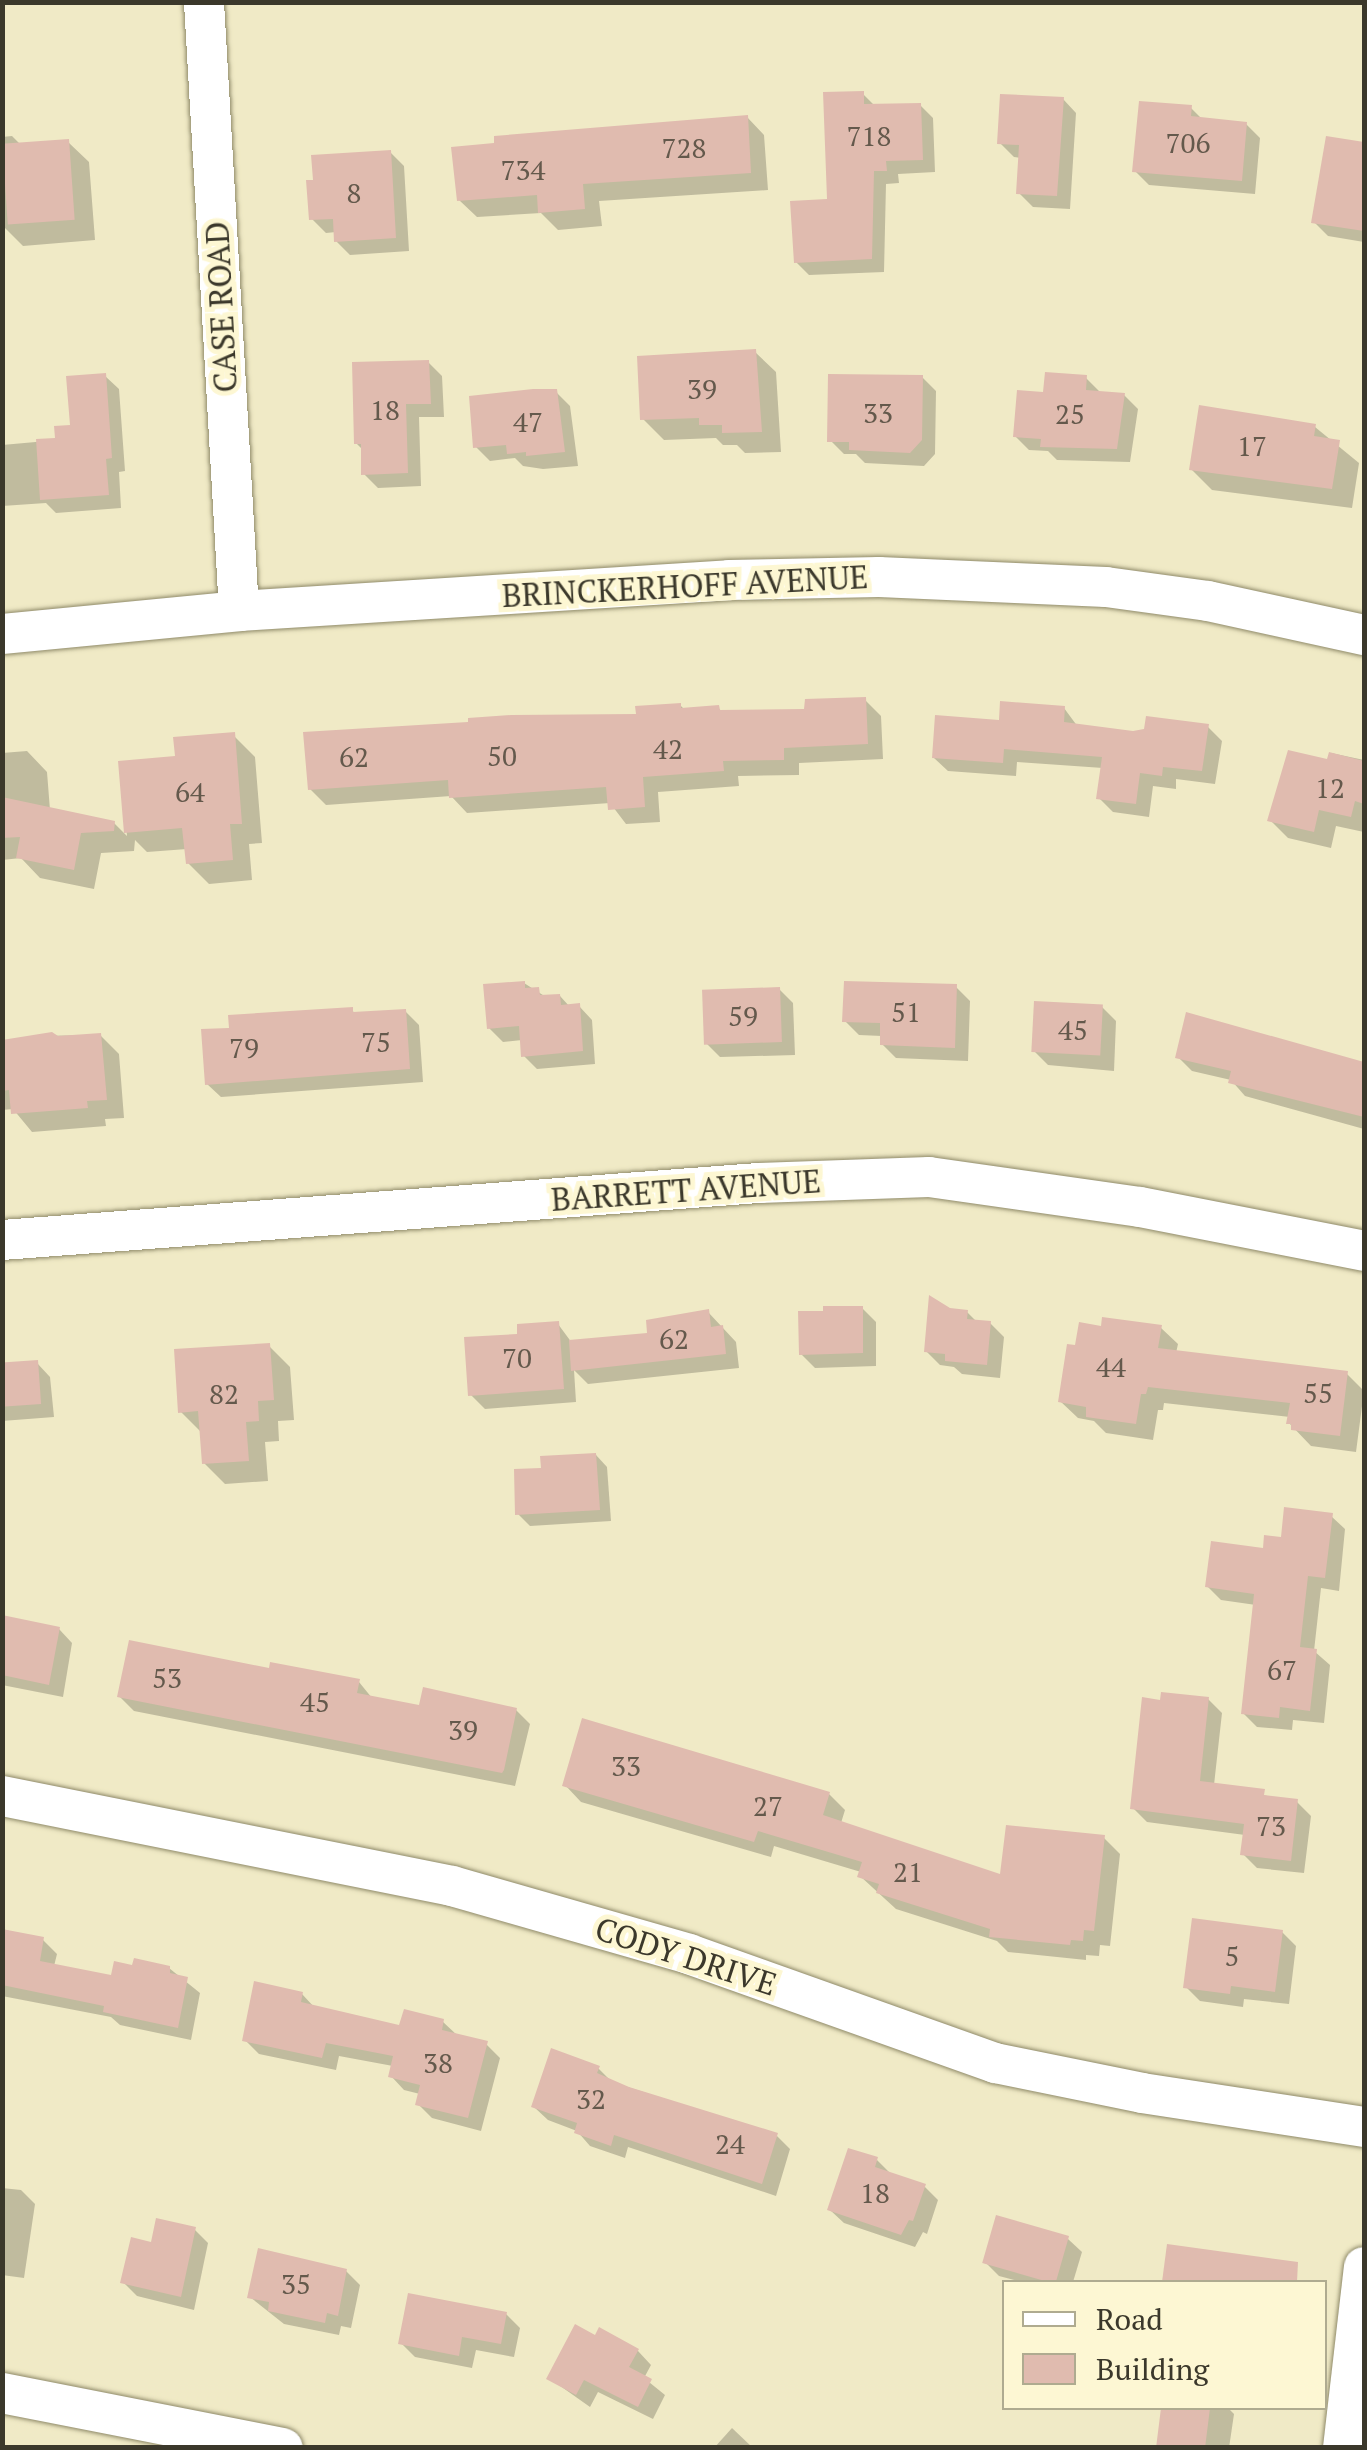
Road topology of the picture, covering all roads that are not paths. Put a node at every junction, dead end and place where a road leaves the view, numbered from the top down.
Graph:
1 (204, 2) edge
2 (239, 611) junction
3 (2, 634) edge
4 (1364, 636) edge
5 (2, 1240) edge
6 (1364, 1251) edge
7 (2, 1796) edge
8 (1364, 2127) edge
9 (1364, 2267) edge
10 (2, 2393) edge
11 (283, 2448) edge
12 (1343, 2448) edge

1 - 2 street, CASE ROAD
2 - 3 street, BRINCKERHOFF AVENUE
2 - 4 street, BRINCKERHOFF AVENUE
5 - 6 street, BARRETT AVENUE
7 - 8 street, CODY DRIVE
9 - 12 street
10 - 11 street

